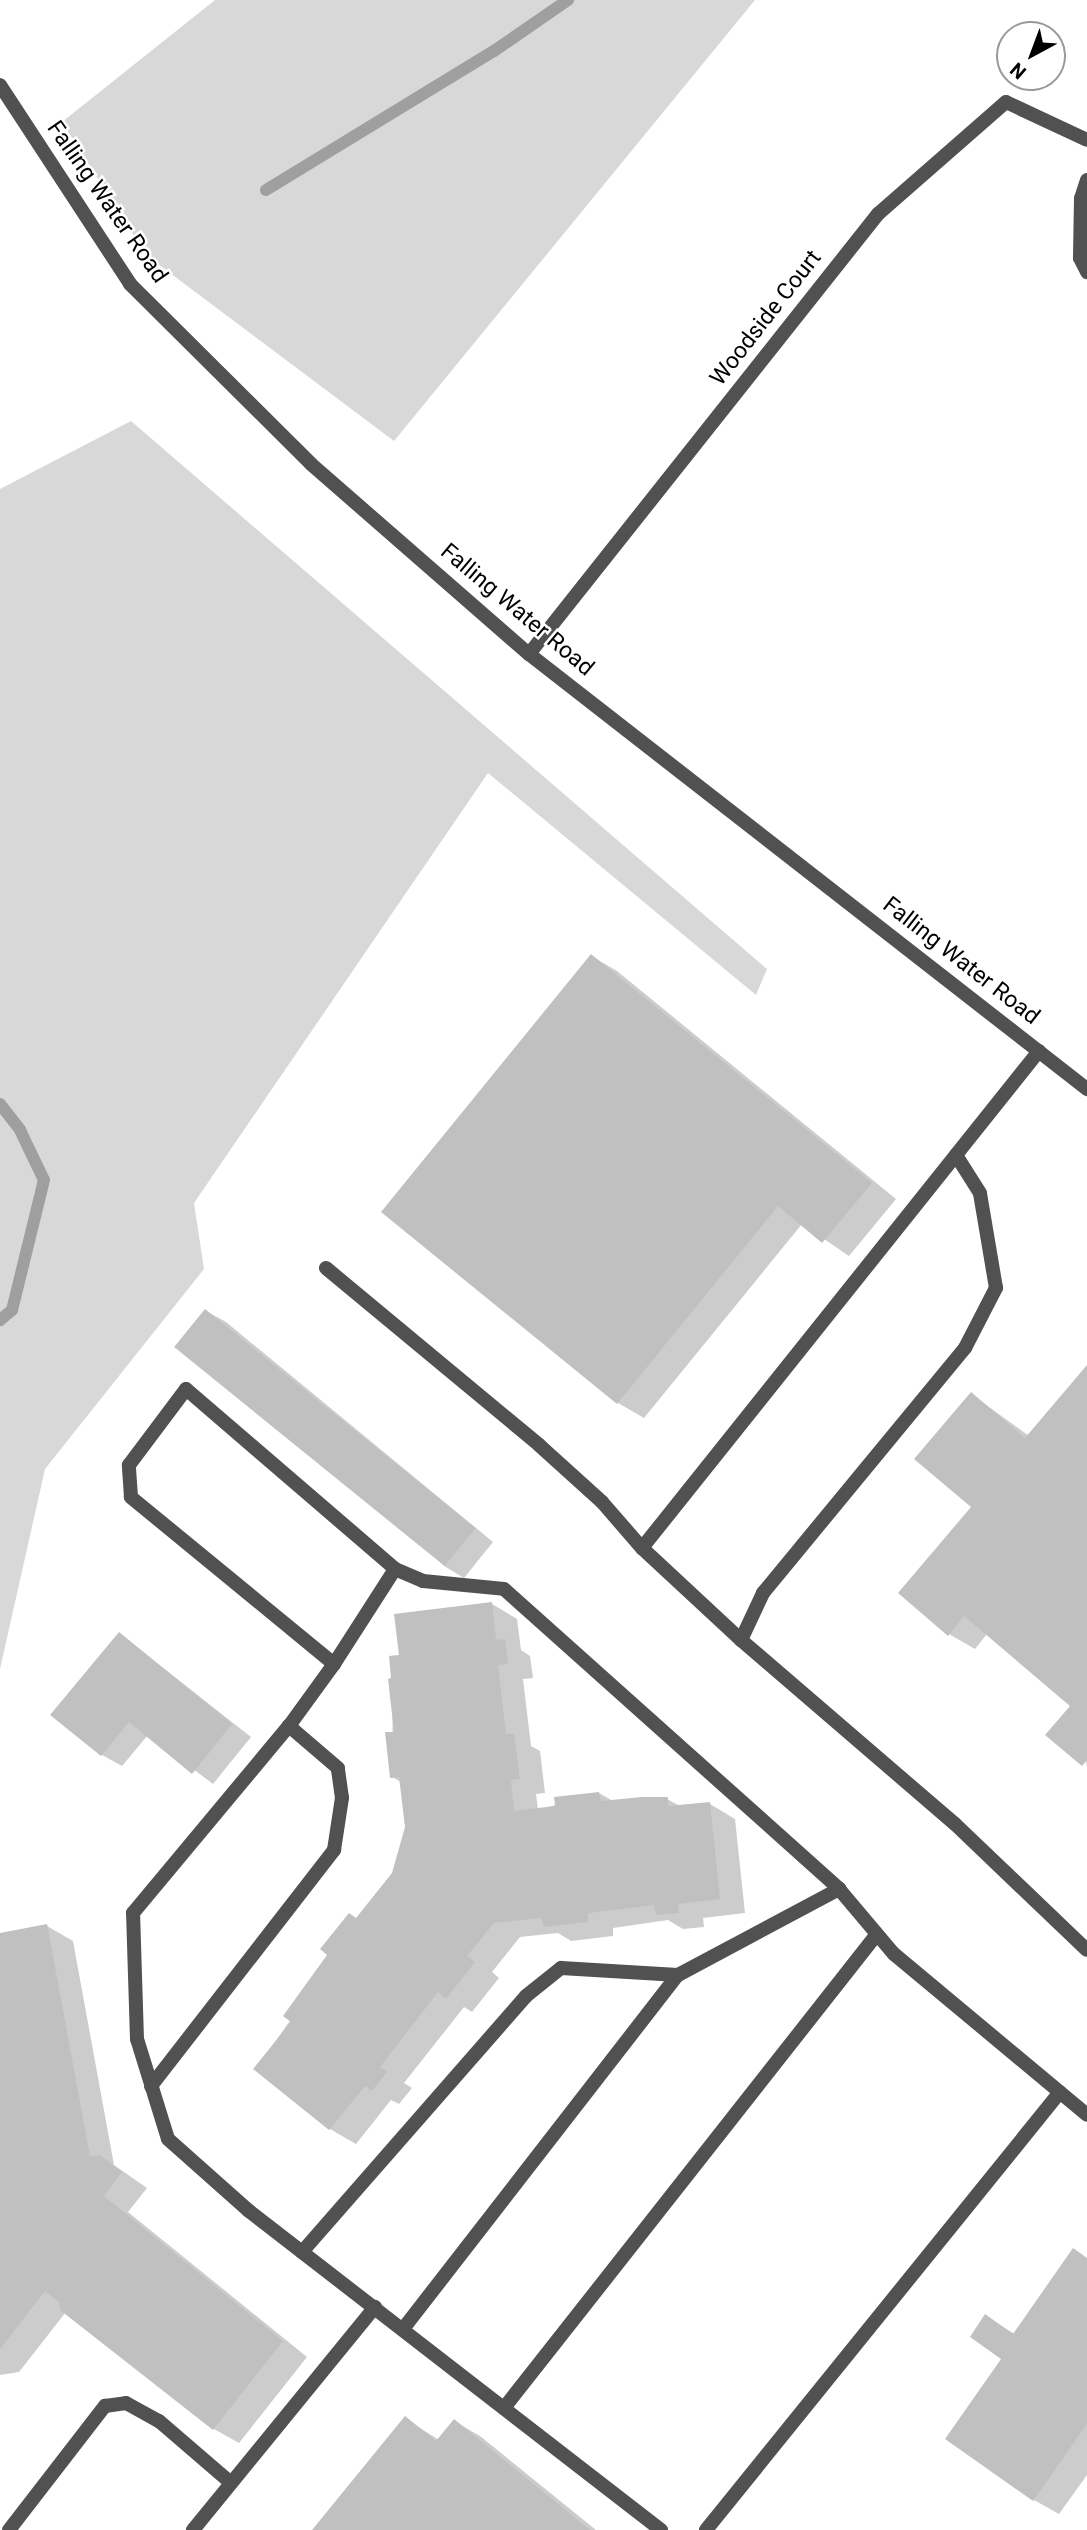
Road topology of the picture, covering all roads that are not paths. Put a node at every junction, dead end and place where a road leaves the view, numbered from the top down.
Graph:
1 (0, 85) edge
2 (1087, 140) edge
3 (1087, 180) edge
4 (1087, 272) edge
5 (529, 654) junction
6 (1039, 1051) junction
7 (1087, 1089) edge
8 (956, 1155) junction
9 (326, 1268) dead end
10 (642, 1548) junction
11 (395, 1569) junction
12 (741, 1640) junction
13 (334, 1664) junction
14 (289, 1726) junction
15 (839, 1889) junction
16 (877, 1934) junction
17 (1087, 1950) edge
18 (678, 1975) junction
19 (151, 2086) junction
20 (1060, 2092) junction
21 (1087, 2115) edge
22 (302, 2252) junction
23 (375, 2307) junction
24 (403, 2329) junction
25 (504, 2409) junction
26 (231, 2483) junction
27 (9, 2530) edge
28 (193, 2530) edge
29 (662, 2530) edge
30 (706, 2530) edge

1 - 5 street, Falling Water Road
2 - 5 street, Woodside Court
3 - 4 street
5 - 6 street, Falling Water Road
6 - 7 street, Falling Water Road
6 - 8 street
8 - 10 street
8 - 12 street
9 - 10 street
10 - 12 street
11 - 13 street
11 - 13 street
11 - 15 street
12 - 17 street
13 - 14 street
14 - 19 street
14 - 19 street
15 - 16 street
15 - 18 street
16 - 20 street
16 - 25 street
18 - 22 street
18 - 24 street
19 - 22 street
20 - 21 street
20 - 30 street
22 - 23 street
23 - 24 street
23 - 26 street
24 - 25 street
25 - 29 street
26 - 27 street
26 - 28 street

